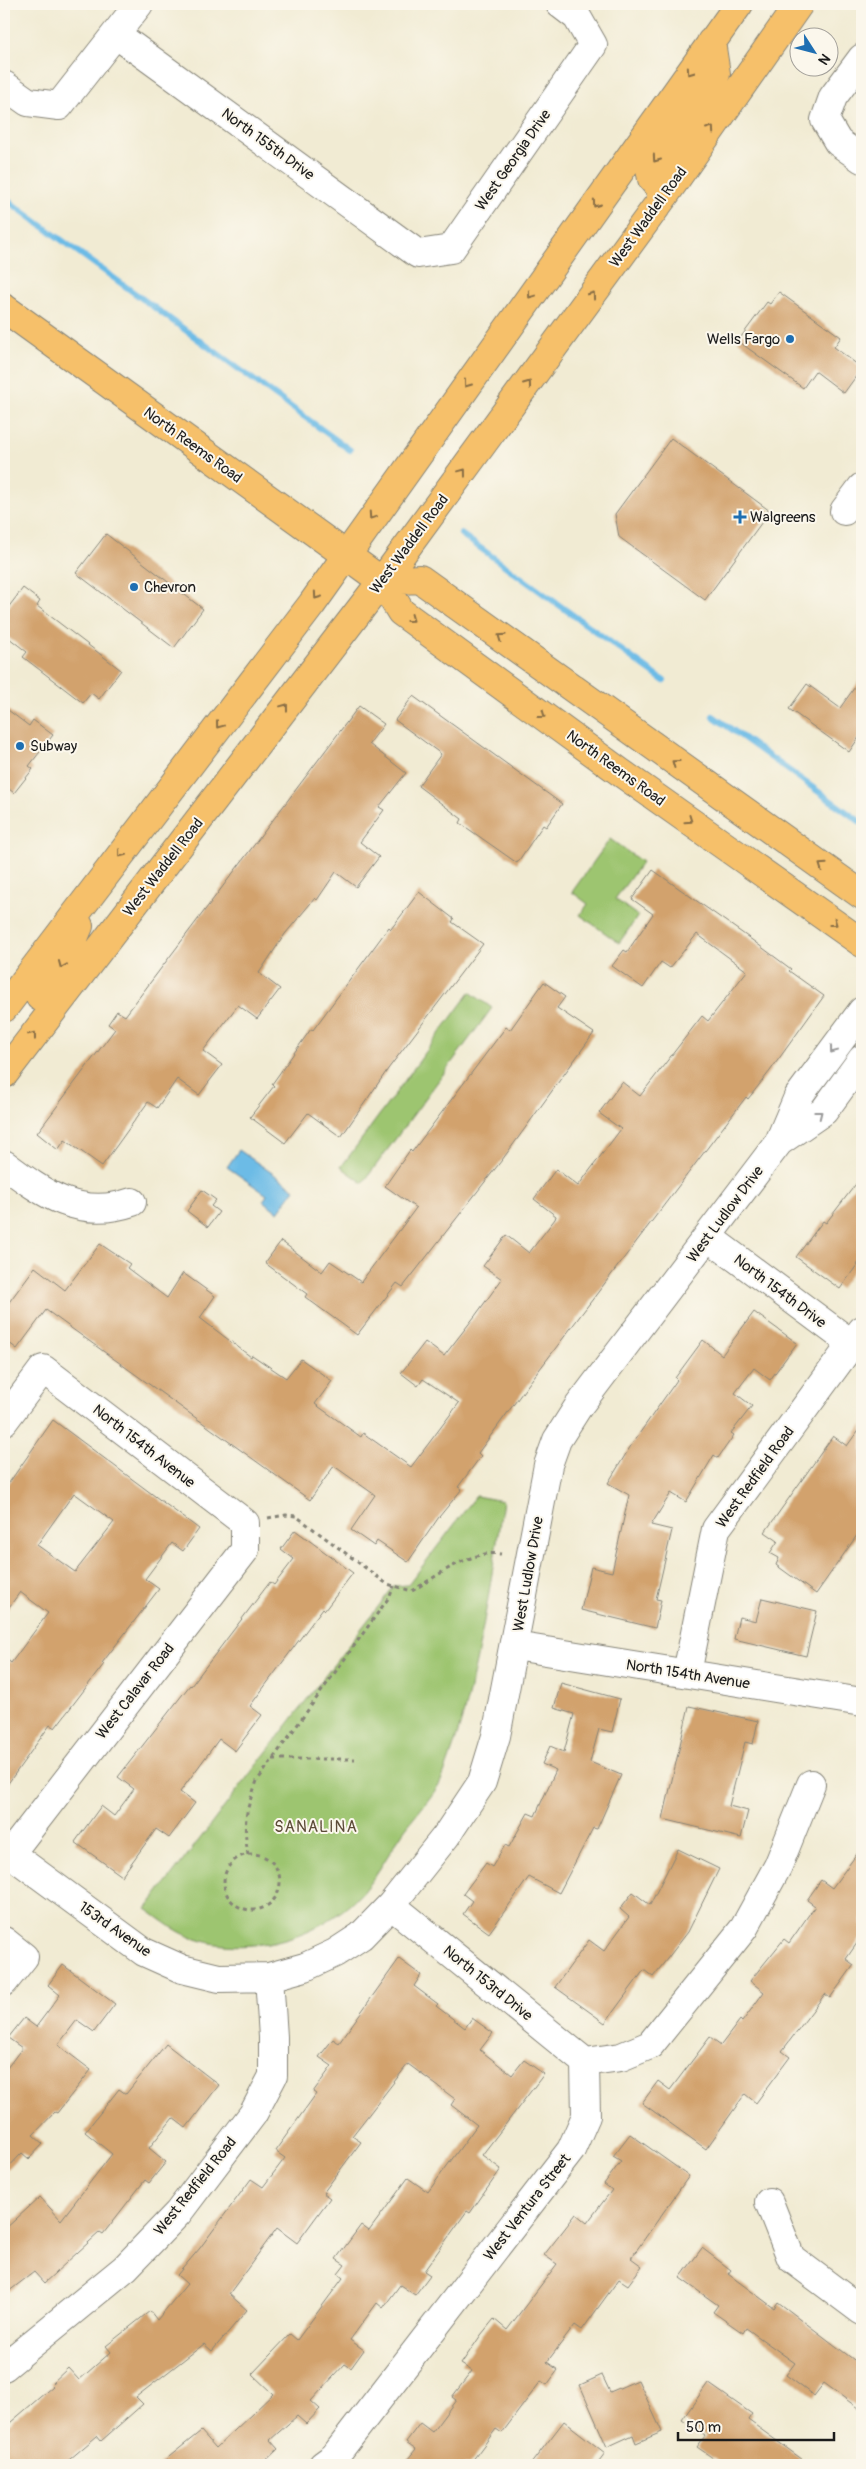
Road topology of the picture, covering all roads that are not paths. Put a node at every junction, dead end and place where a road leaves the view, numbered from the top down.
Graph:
1 (139, 4) edge
2 (560, 4) edge
3 (738, 4) edge
4 (799, 4) edge
5 (117, 35) junction
6 (711, 42) junction
7 (862, 58) edge
8 (4, 85) edge
9 (862, 159) edge
10 (665, 195) junction
11 (418, 254) joint
12 (4, 308) edge
13 (862, 487) edge
14 (844, 511) dead end
15 (346, 556) junction
16 (382, 581) junction
17 (95, 888) junction
18 (862, 894) edge
19 (862, 943) edge
20 (4, 1008) edge
21 (862, 1011) edge
22 (4, 1044) edge
23 (862, 1060) edge
24 (4, 1074) edge
25 (779, 1142) junction
26 (4, 1164) edge
27 (132, 1202) dead end
28 (708, 1237) junction
29 (857, 1337) edge
30 (4, 1421) edge
31 (245, 1523) joint
32 (514, 1646) junction
33 (687, 1673) junction
34 (862, 1702) edge
35 (811, 1784) dead end
36 (7, 1851) edge
37 (391, 1905) junction
38 (14, 1949) edge
39 (269, 1977) junction
40 (4, 1982) edge
41 (585, 2062) junction
42 (769, 2202) dead end
43 (862, 2311) edge
44 (4, 2367) edge
45 (324, 2465) edge

1 - 5 street
2 - 11 street, West Georgia Drive
3 - 6 main road
10 -> 4 main road, West Waddell Road
5 - 8 street
5 - 11 street, North 155th Drive
6 -> 10 main road
6 -> 15 main road
7 - 9 street
16 -> 10 main road, West Waddell Road
12 - 15 main road, North Reems Road
13 - 14 street
15 - 16 main road, North Reems Road
15 -> 17 main road
18 -> 16 main road
16 -> 19 main road, North Reems Road
24 -> 16 main road, West Waddell Road
17 - 20 main road
17 -> 22 main road
21 -> 25 street, West Ludlow Drive
25 -> 23 street, West Ludlow Drive
25 - 28 street, West Ludlow Drive
26 - 27 street
28 - 29 street, North 154th Drive
28 - 32 street, West Ludlow Drive
29 - 33 street, West Redfield Road
30 - 31 street, North 154th Avenue
31 - 36 street, West Calavar Road
32 - 33 street, North 154th Avenue
32 - 37 street, West Ludlow Drive
33 - 34 street, North 154th Avenue
35 - 41 street
36 - 39 street, 153rd Avenue
37 - 39 street, West Ludlow Drive
37 - 41 street, North 153rd Drive
38 - 40 street
39 - 44 street, West Redfield Road
41 - 45 street, West Ventura Street
42 - 43 street

